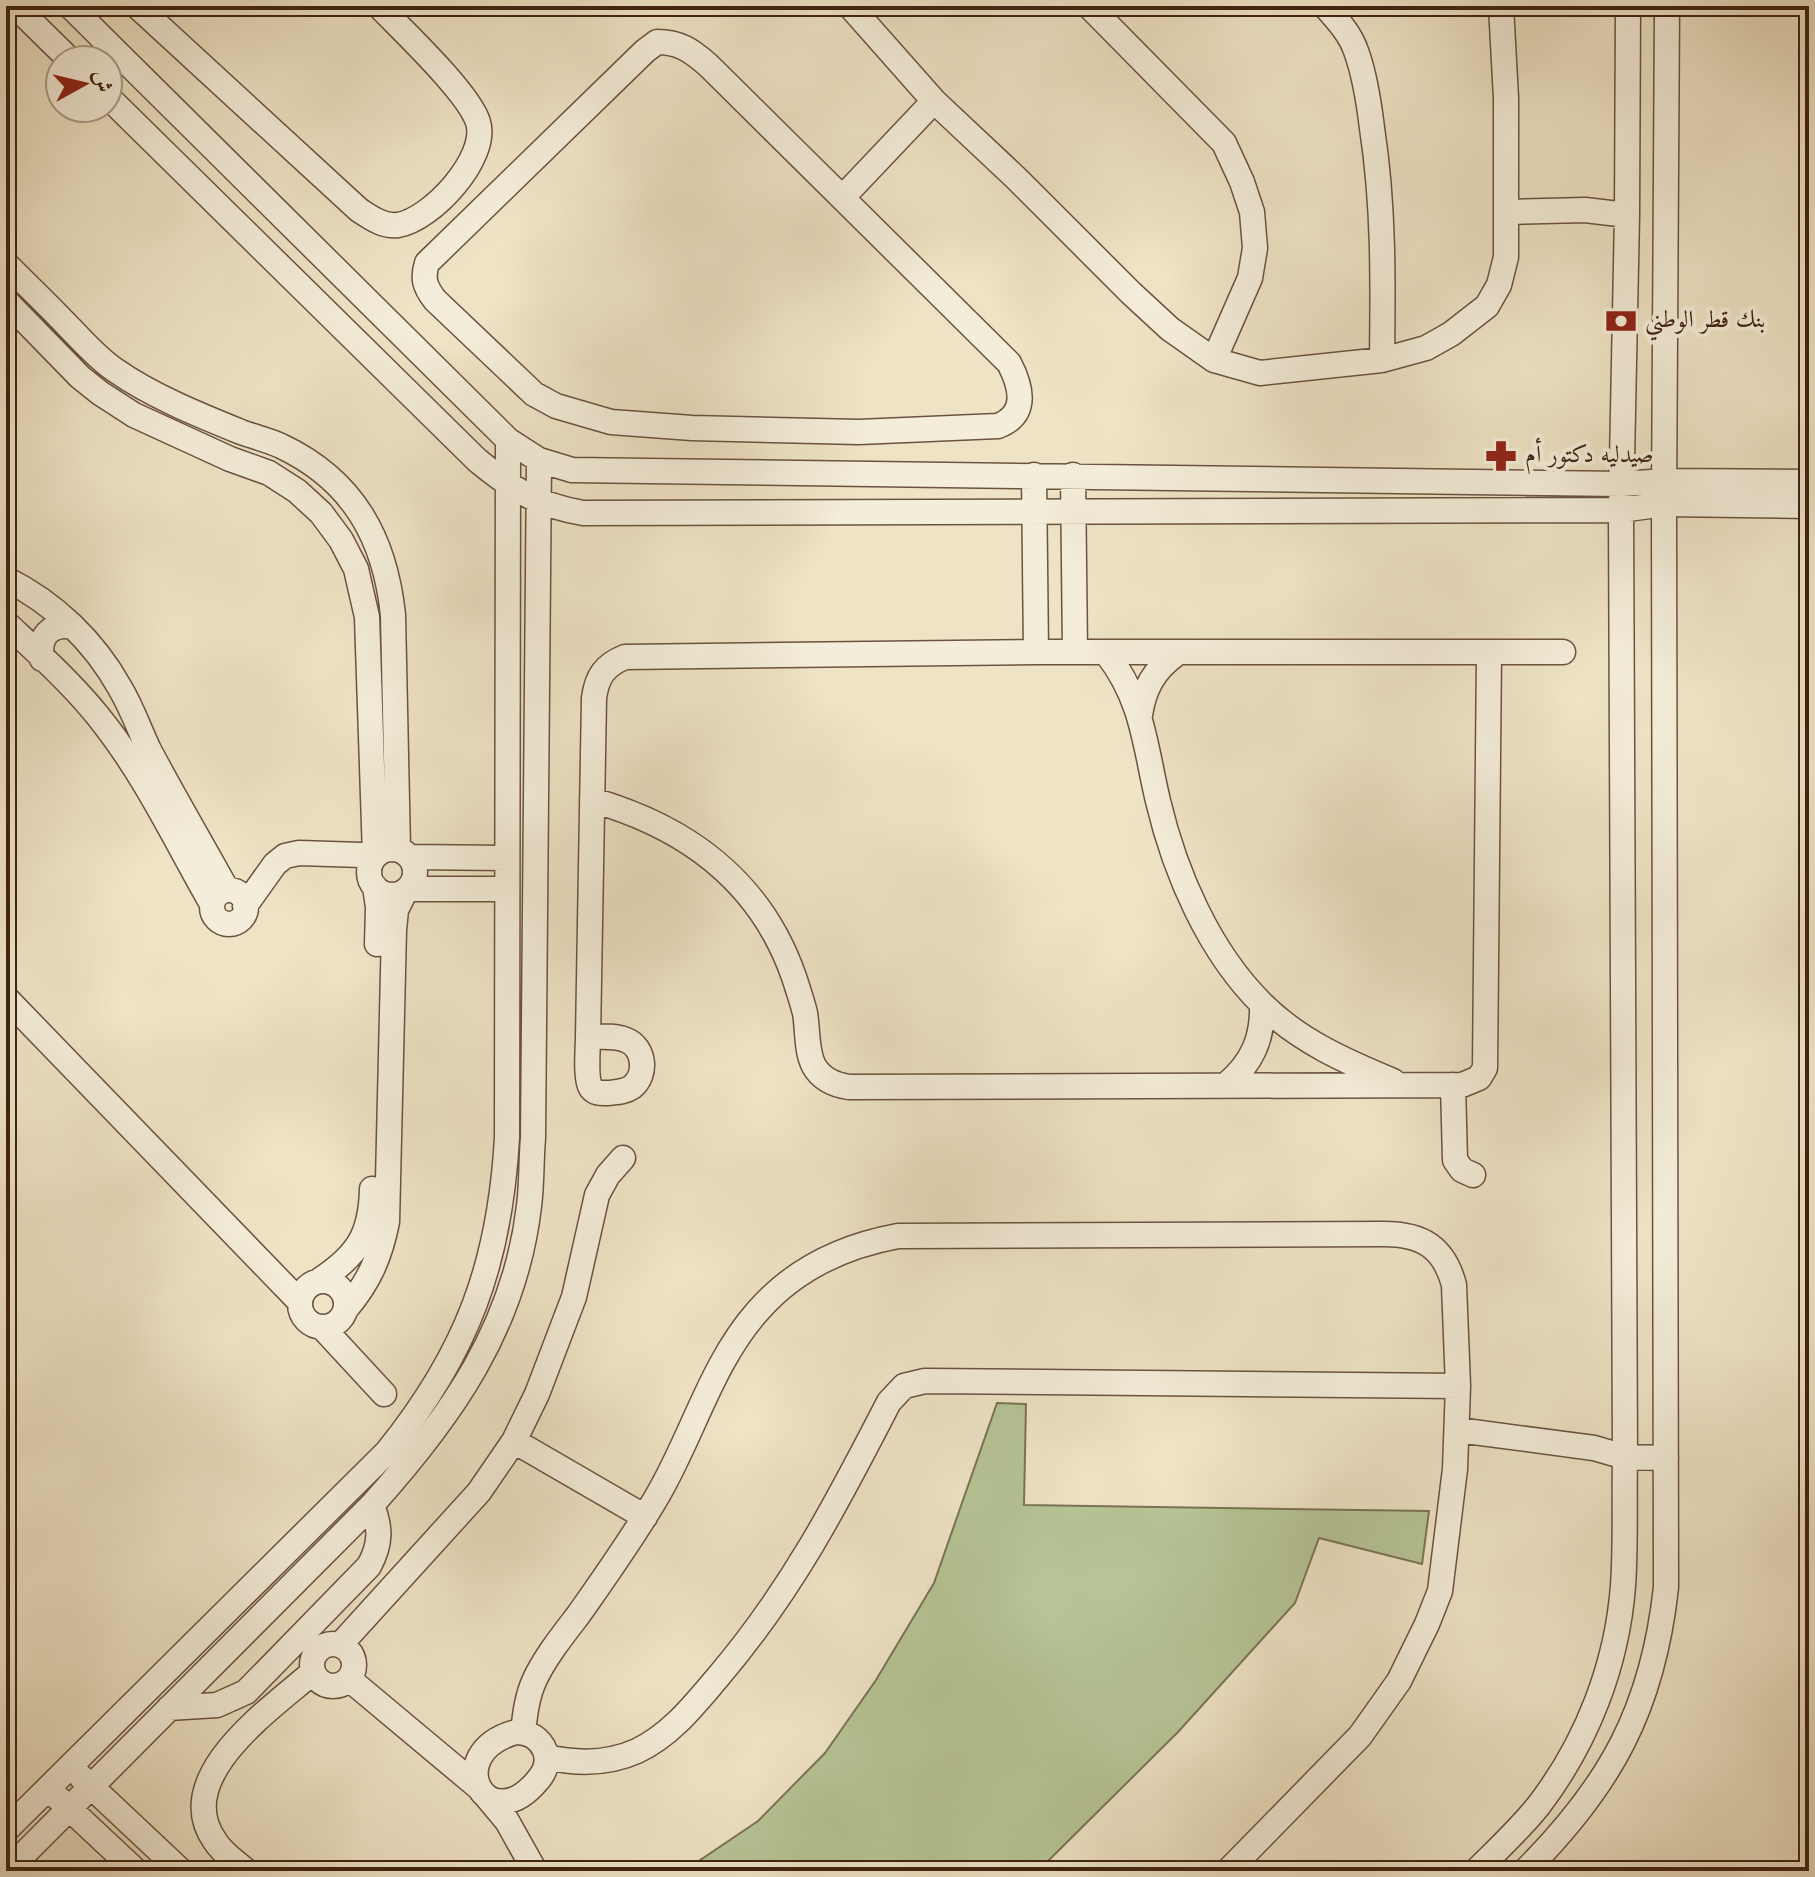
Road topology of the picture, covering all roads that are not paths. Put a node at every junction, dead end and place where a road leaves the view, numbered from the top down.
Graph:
1 (15, 6) edge
2 (70, 6) edge
3 (137, 6) edge
4 (379, 6) edge
5 (850, 6) edge
6 (1089, 6) edge
7 (1325, 6) edge
8 (1501, 6) edge
9 (1628, 6) edge
10 (1667, 6) edge
11 (54, 44) edge
12 (934, 101) junction
13 (124, 113) edge
14 (843, 197) junction
15 (1508, 212) junction
16 (1627, 215) junction
17 (6, 264) edge
18 (6, 301) edge
19 (65, 323) junction
20 (47, 344) junction
21 (1214, 360) junction
22 (1382, 360) junction
23 (147, 390) junction
24 (134, 415) junction
25 (240, 431) junction
26 (508, 440) junction
27 (230, 459) junction
28 (539, 460) junction
29 (1034, 475) junction
30 (1073, 475) junction
31 (1809, 482) edge
32 (1622, 484) junction
33 (508, 486) junction
34 (1665, 492) junction
35 (538, 502) junction
36 (1809, 506) edge
37 (1621, 510) junction
38 (1035, 512) junction
39 (1074, 512) junction
40 (6, 579) edge
41 (393, 615) junction
42 (367, 617) junction
43 (6, 623) edge
44 (78, 632) junction
45 (1036, 652) junction
46 (1075, 652) junction
47 (1489, 652) junction
48 (1563, 652) dead end
49 (1107, 654) junction
50 (1176, 654) junction
51 (48, 664) junction
52 (1140, 715) junction
53 (395, 721) junction
54 (371, 723) junction
55 (137, 752) junction
56 (592, 800) junction
57 (385, 802) junction
58 (506, 858) junction
59 (386, 862) junction
60 (506, 889) junction
61 (406, 890) junction
62 (386, 929) junction
63 (6, 998) edge
64 (1262, 1005) junction
65 (588, 1037) dead end
66 (1226, 1085) junction
67 (1403, 1085) junction
68 (1453, 1085) junction
69 (507, 1137) junction
70 (533, 1138) junction
71 (623, 1158) dead end
72 (1473, 1175) dead end
73 (379, 1220) junction
74 (320, 1280) junction
75 (300, 1302) junction
76 (346, 1309) junction
77 (322, 1327) junction
78 (1458, 1386) junction
79 (384, 1394) dead end
80 (1458, 1430) junction
81 (514, 1441) junction
82 (1625, 1457) junction
83 (1666, 1458) junction
84 (372, 1505) junction
85 (645, 1517) junction
86 (313, 1624) junction
87 (336, 1644) junction
88 (290, 1647) junction
89 (312, 1670) junction
90 (349, 1679) junction
91 (169, 1708) junction
92 (523, 1732) junction
93 (547, 1757) junction
94 (70, 1767) junction
95 (91, 1786) junction
96 (48, 1788) junction
97 (482, 1792) junction
98 (69, 1808) junction
99 (6, 1830) edge
100 (7, 1871) edge
101 (136, 1871) edge
102 (181, 1871) edge
103 (246, 1871) edge
104 (535, 1871) edge
105 (1228, 1871) edge
106 (1476, 1871) edge
107 (1525, 1871) edge

1 - 11 street
2 - 26 street
3 - 4 street
5 - 12 street
6 - 21 street
7 - 22 street
8 - 15 street
9 - 16 street
10 - 34 street
12 - 14 street
12 - 21 street
13 - 33 street
14 - 14 street
15 - 16 street
15 - 22 street
16 - 32 street
17 - 19 street
18 - 20 street
19 - 20 street
19 - 23 street
20 - 24 street
21 - 22 street
23 - 24 street
23 - 25 street
24 - 27 street
25 - 27 street
25 - 41 street
26 - 28 street
26 - 33 street
27 - 42 street
28 - 29 street
28 - 35 street
29 - 30 street
29 - 38 street
30 - 32 street
30 - 39 street
31 - 34 street
32 - 34 street
32 - 37 street
33 - 35 street
33 - 58 street
34 - 36 street
34 - 37 street
34 - 83 street
35 - 38 street
35 - 70 street
37 - 39 street
37 - 82 street
38 - 39 street
38 - 45 street
39 - 46 street
40 - 44 street
41 - 42 street
41 - 53 street
42 - 54 street
43 - 51 street
44 - 51 street
44 - 51 street
44 - 55 street
45 - 46 street
45 - 56 street
46 - 49 street
47 - 48 street
47 - 50 street
47 - 68 street
49 - 50 street
49 - 52 street
50 - 52 street
51 - 55 street
52 - 64 street
53 - 54 street
53 - 57 street
54 - 57 street
55 - 59 street
56 - 65 street
56 - 66 street
57 - 59 street
58 - 59 street
58 - 60 street
59 - 61 street
59 - 61 street
59 - 62 street
60 - 61 street
60 - 69 street
61 - 62 street
62 - 73 street
63 - 75 street
64 - 66 street
64 - 67 street
66 - 67 street
67 - 68 street
68 - 72 street
69 - 70 street
69 - 94 street
70 - 84 street
71 - 81 street
73 - 74 street
73 - 76 street
74 - 75 street
74 - 76 street
75 - 77 street
76 - 77 street
77 - 79 street
78 - 80 street
78 - 85 street
78 - 93 street
80 - 82 street
80 - 105 street
81 - 85 street
81 - 87 street
82 - 83 street
82 - 106 street
83 - 107 street
84 - 86 street
84 - 91 street
85 - 92 street
86 - 87 street
86 - 88 street
87 - 89 street
87 - 90 street
88 - 89 street
88 - 91 street
89 - 90 street
89 - 103 street
90 - 97 street
91 - 95 street
92 - 93 street
92 - 97 street
93 - 97 street
94 - 95 street
94 - 96 street
95 - 98 street
95 - 102 street
96 - 98 street
96 - 99 street
97 - 104 street
98 - 100 street
98 - 101 street

